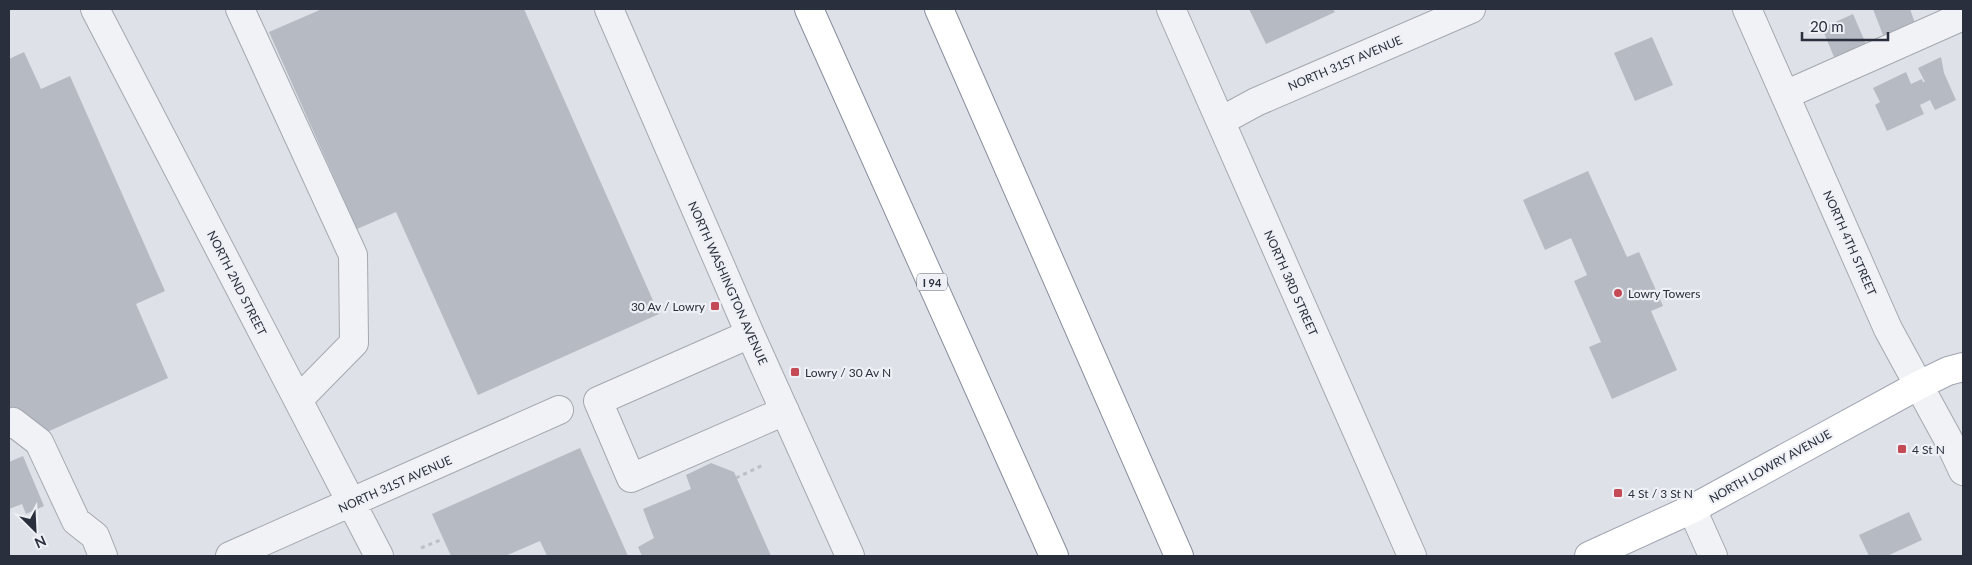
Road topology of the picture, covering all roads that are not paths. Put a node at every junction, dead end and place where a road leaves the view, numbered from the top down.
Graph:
1 (95, 9) edge
2 (240, 9) edge
3 (609, 9) edge
4 (809, 9) edge
5 (939, 9) edge
6 (1171, 9) edge
7 (1471, 9) edge
8 (1747, 9) edge
9 (1963, 16) edge
10 (1785, 95) junction
11 (1221, 121) junction
12 (750, 334) junction
13 (1958, 365) edge
14 (1919, 385) junction
15 (298, 400) junction
16 (559, 410) dead end
17 (785, 411) junction
18 (9, 424) edge
19 (1963, 471) edge
20 (351, 503) junction
21 (1692, 509) junction
22 (99, 546) edge
23 (230, 556) edge
24 (379, 556) edge
25 (850, 556) edge
26 (1054, 556) edge
27 (1179, 556) edge
28 (1412, 556) edge
29 (1589, 556) edge
30 (1713, 556) edge

1 - 15 street, NORTH 2ND STREET
2 - 15 street
3 - 12 street, NORTH WASHINGTON AVENUE
4 - 26 main road, I 94
5 - 27 main road
6 - 11 street, NORTH 3RD STREET
7 - 11 street, NORTH 31ST AVENUE
8 - 10 street, NORTH 4TH STREET
9 - 10 street
10 - 14 street, NORTH 4TH STREET
11 - 28 street, NORTH 3RD STREET
12 - 17 street, NORTH WASHINGTON AVENUE
12 - 17 street
13 - 14 main road, NORTH LOWRY AVENUE
14 - 19 street, NORTH 4TH STREET
14 - 21 main road, NORTH LOWRY AVENUE
15 - 20 street, NORTH 2ND STREET
16 - 20 street, NORTH 31ST AVENUE
17 - 25 street, NORTH WASHINGTON AVENUE
18 - 22 street
20 - 23 street, NORTH 31ST AVENUE
20 - 24 street, NORTH 2ND STREET
21 - 29 main road, NORTH LOWRY AVENUE
21 - 30 street

